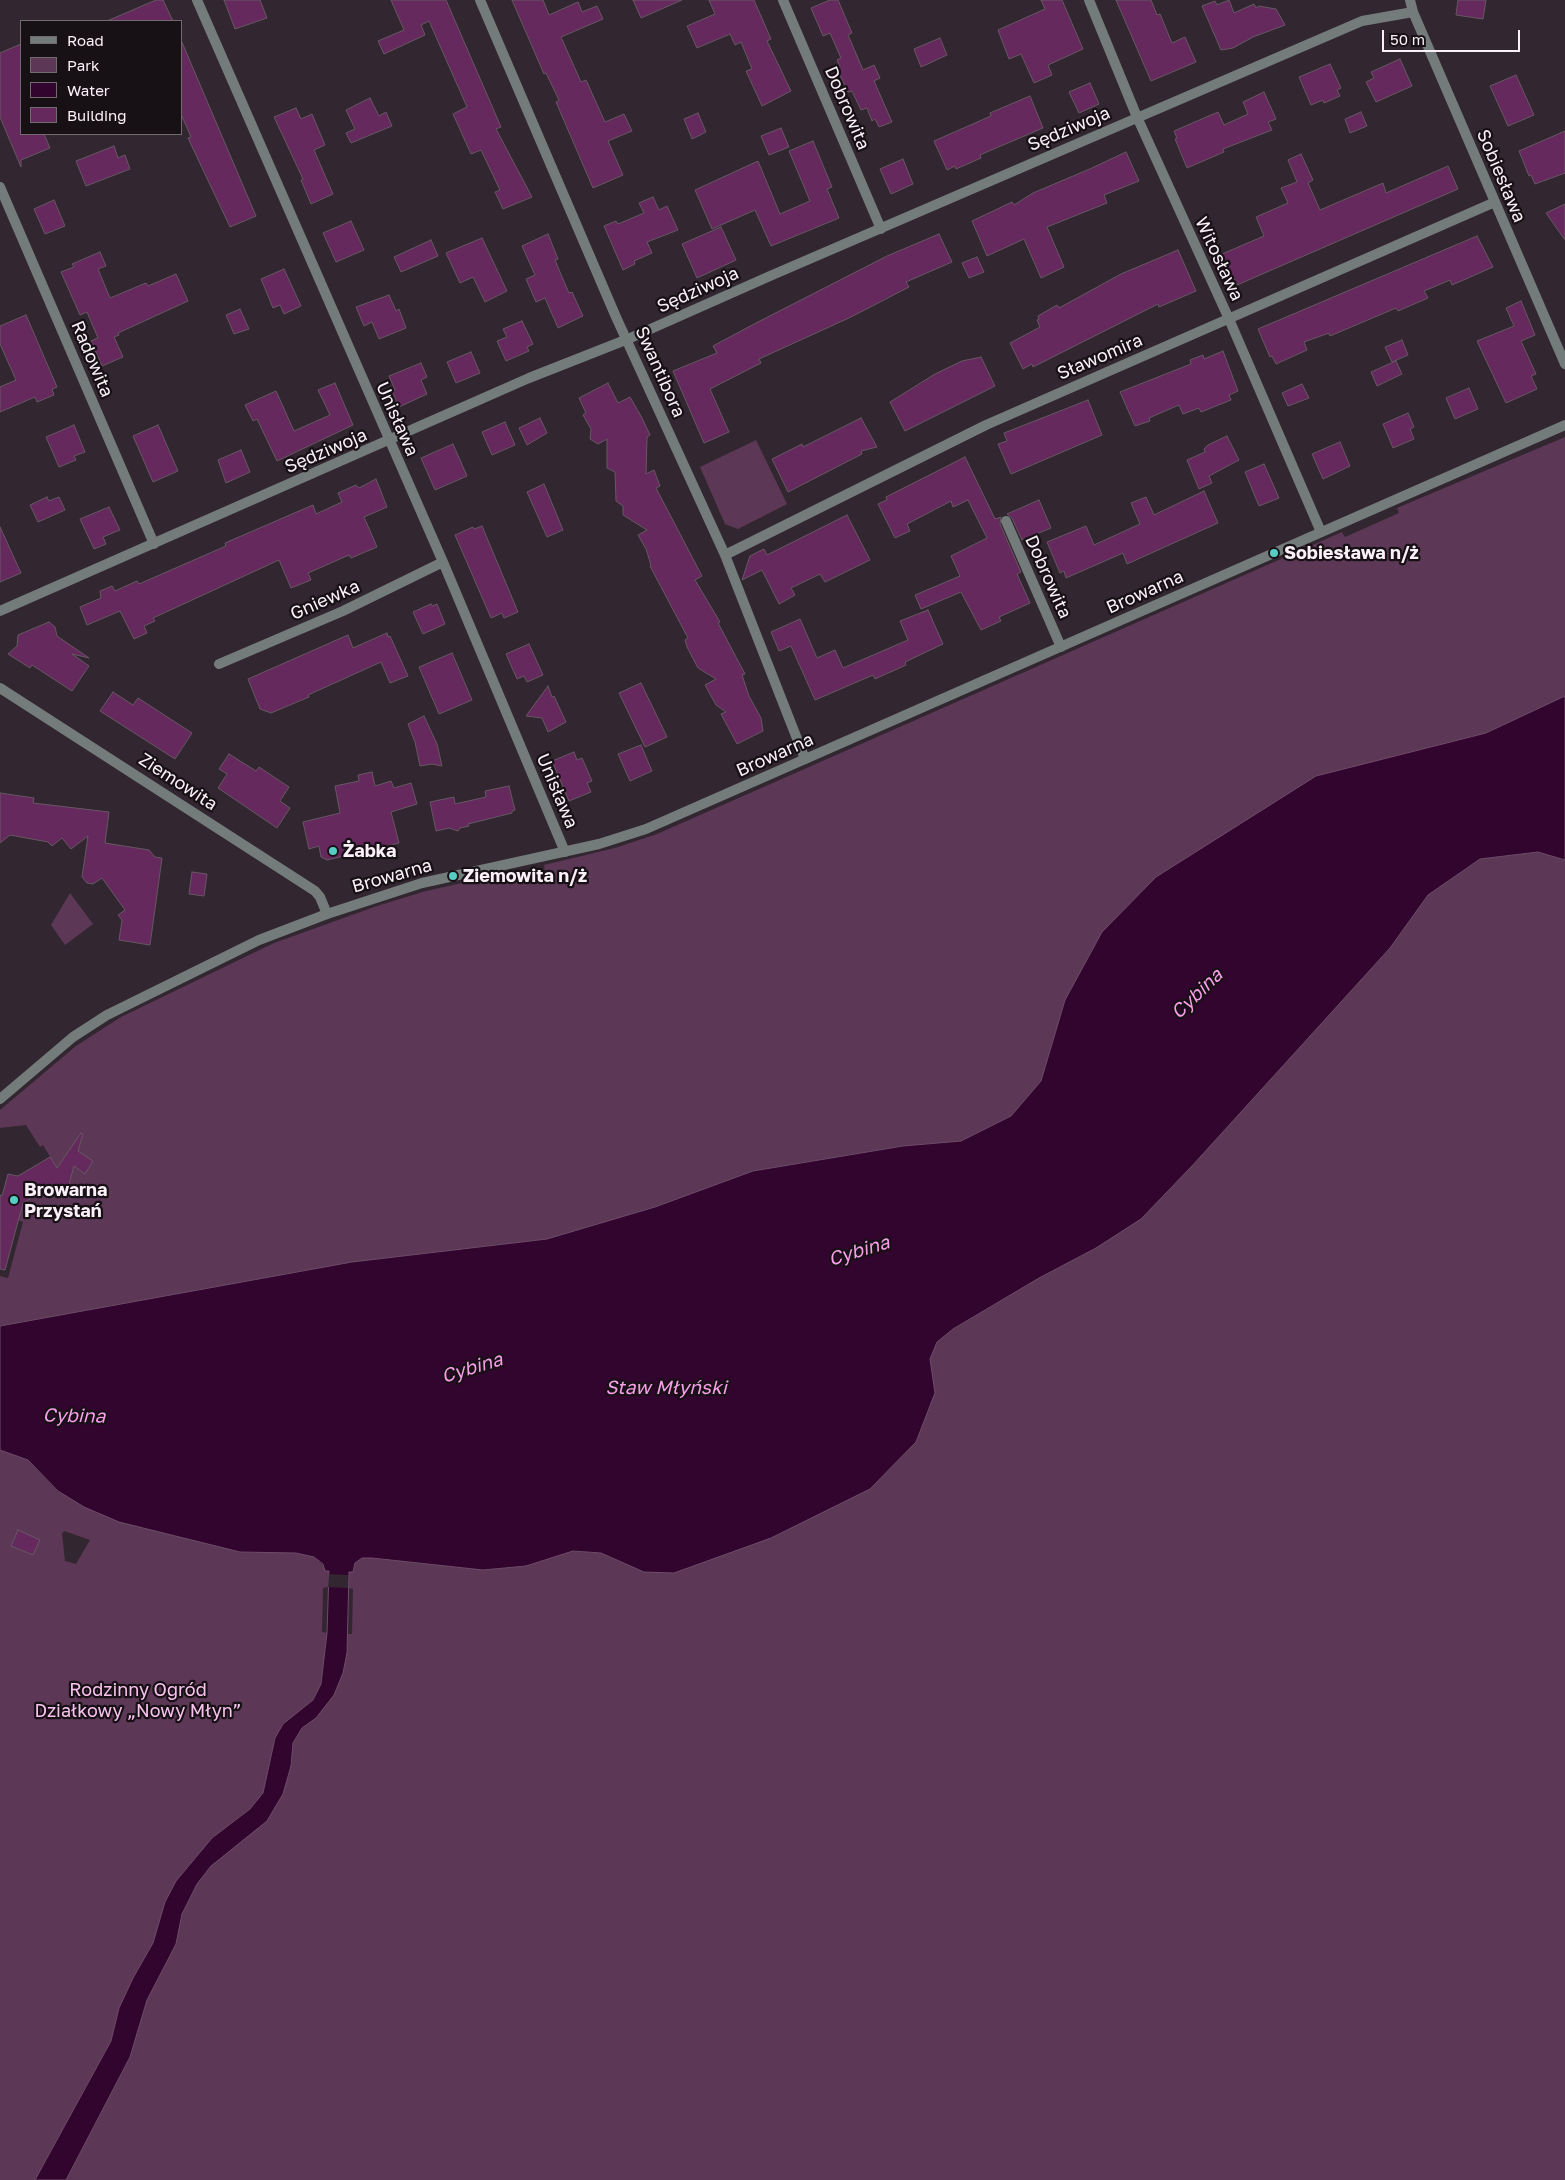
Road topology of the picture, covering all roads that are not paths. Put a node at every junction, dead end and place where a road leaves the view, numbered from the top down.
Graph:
1 (197, 0) edge
2 (480, 0) edge
3 (783, 0) edge
4 (1089, 0) edge
5 (1410, 0) edge
6 (1413, 12) junction
7 (1137, 117) junction
8 (0, 187) edge
9 (1494, 202) junction
10 (881, 229) junction
11 (1229, 319) junction
12 (628, 339) junction
13 (1565, 364) edge
14 (1565, 424) edge
15 (390, 441) junction
16 (1006, 521) dead end
17 (1321, 532) junction
18 (154, 544) junction
19 (725, 555) junction
20 (442, 562) junction
21 (0, 611) edge
22 (1061, 646) junction
23 (219, 664) dead end
24 (0, 688) edge
25 (805, 759) junction
26 (565, 852) junction
27 (327, 914) junction
28 (0, 1099) edge

1 - 15 street, Unisława
2 - 12 street, Swantibora
3 - 10 street, Dobrowita
4 - 7 street, Witosława
5 - 6 street, Sobiesława
6 - 7 street, Sędziwoja
6 - 9 street, Sobiesława
7 - 10 street, Sędziwoja
7 - 11 street, Witosława
8 - 18 street, Radowita
9 - 11 street, Sławomira
9 - 13 street, Sobiesława
10 - 12 street, Sędziwoja
11 - 17 street, Witosława
11 - 19 street, Sławomira
12 - 15 street, Sędziwoja
12 - 19 street, Swantibora
14 - 17 street, Browarna
15 - 18 street, Sędziwoja
15 - 20 street, Unisława
16 - 22 street, Dobrowita
17 - 22 street, Browarna
18 - 21 street, Sędziwoja
19 - 25 street, Swantibora
20 - 23 street, Gniewka
20 - 26 street, Unisława
22 - 25 street, Browarna
24 - 27 street, Ziemowita
25 - 26 street, Browarna
26 - 27 street, Browarna
27 - 28 street, Browarna

